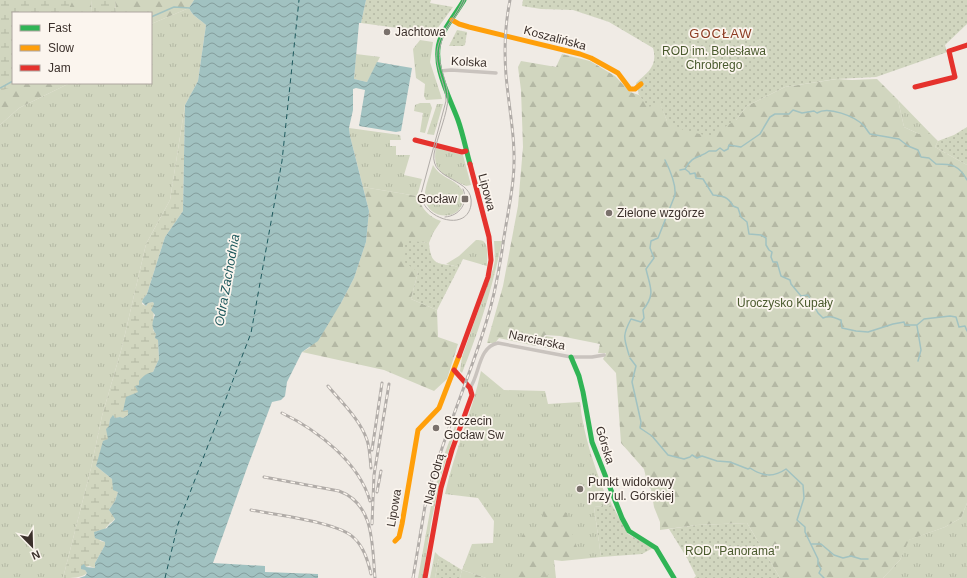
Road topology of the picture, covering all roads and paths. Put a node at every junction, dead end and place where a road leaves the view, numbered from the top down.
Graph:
1 (464, 0) edge
2 (452, 20) junction
3 (967, 45) edge
4 (440, 71) junction
5 (496, 73) dead end
6 (641, 84) dead end
7 (915, 87) dead end
8 (415, 140) dead end
9 (466, 151) junction
10 (604, 355) dead end
11 (571, 357) junction
12 (454, 370) junction
13 (470, 388) junction
14 (395, 541) dead end
15 (425, 578) edge
16 (674, 578) edge

1 - 2 street, Lipowa
2 - 4 street, Lipowa
2 - 6 street, Koszalińska
3 - 7 street
4 - 5 street, Kolska
4 - 9 street, Lipowa
8 - 9 street
9 - 12 street, Lipowa
10 - 11 street, Narciarska
11 - 13 street, Narciarska
11 - 16 street, Górska
12 - 13 street
12 - 14 street, Lipowa
13 - 15 street, Nad Odrą

